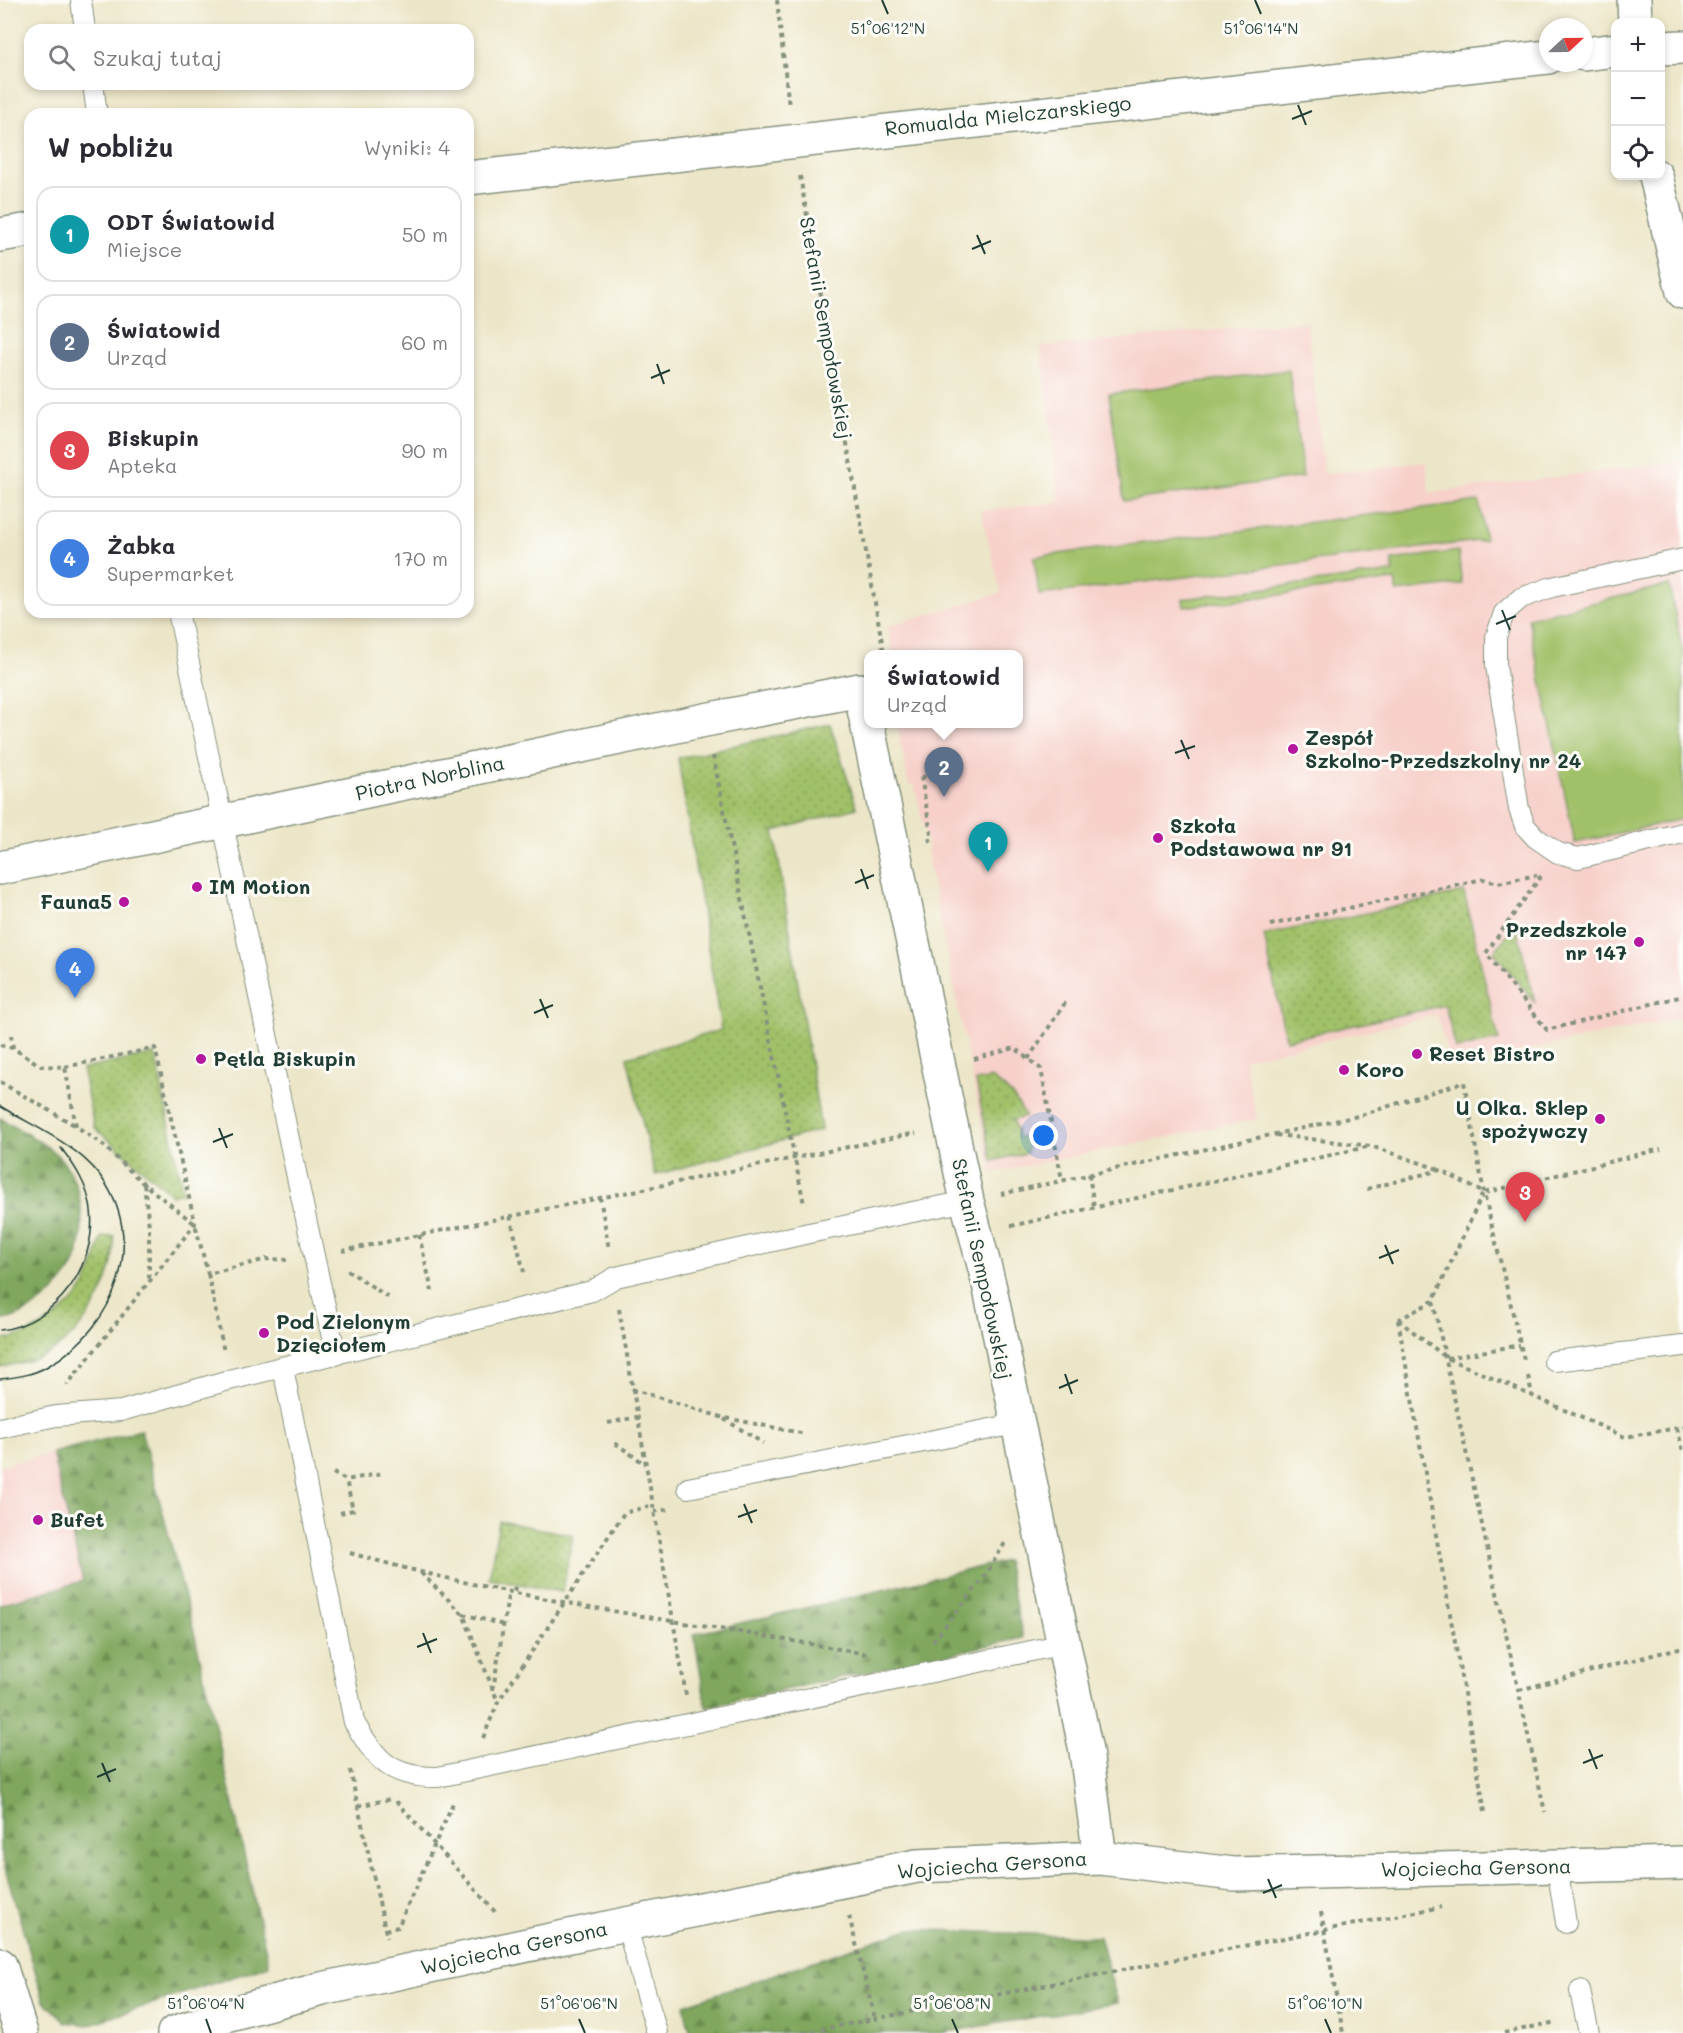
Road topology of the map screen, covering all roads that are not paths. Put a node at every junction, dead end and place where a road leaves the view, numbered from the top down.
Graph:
1 (81, 0) edge
2 (1634, 0) edge
3 (1635, 18) edge
4 (84, 24) edge
5 (1683, 47) edge
6 (1665, 48) edge
7 (1611, 51) edge
8 (1593, 53) edge
9 (1539, 58) edge
10 (94, 90) edge
11 (96, 108) edge
12 (474, 177) edge
13 (1657, 180) edge
14 (24, 231) edge
15 (0, 235) edge
16 (1683, 292) edge
17 (1683, 559) edge
18 (179, 618) edge
19 (864, 689) edge
20 (874, 728) edge
21 (224, 821) junction
22 (1683, 833) edge
23 (0, 868) edge
24 (980, 1198) junction
25 (1683, 1346) edge
26 (336, 1356) junction
27 (1554, 1362) dead end
28 (283, 1368) junction
29 (1016, 1424) junction
30 (0, 1428) edge
31 (688, 1488) dead end
32 (1064, 1644) junction
33 (1100, 1858) junction
34 (1683, 1863) edge
35 (1557, 1867) junction
36 (1566, 1923) dead end
37 (626, 1924) junction
38 (0, 1965) edge
39 (1580, 1991) dead end
40 (1587, 2025) edge
41 (21, 2033) edge
42 (174, 2033) edge
43 (657, 2033) edge

1 - 4 lane
2 - 3 street
5 - 6 street
7 - 8 street
9 - 12 street, Romualda Mielczarskiego
10 - 11 lane
13 - 16 street
14 - 15 street
17 - 22 lane
18 - 21 lane
19 - 21 street, Piotra Norblina
20 - 24 street, Stefanii Sempołowskiej
21 - 23 street, Piotra Norblina
21 - 26 lane
24 - 26 lane
24 - 29 street, Stefanii Sempołowskiej
25 - 27 lane
26 - 28 lane
28 - 30 lane
28 - 32 lane
29 - 31 lane
29 - 32 street, Stefanii Sempołowskiej
32 - 33 street, Stefanii Sempołowskiej
33 - 35 street, Wojciecha Gersona
33 - 37 street, Wojciecha Gersona
34 - 35 street, Wojciecha Gersona
35 - 36 lane
37 - 42 street, Wojciecha Gersona
37 - 43 lane
38 - 41 street
39 - 40 lane

